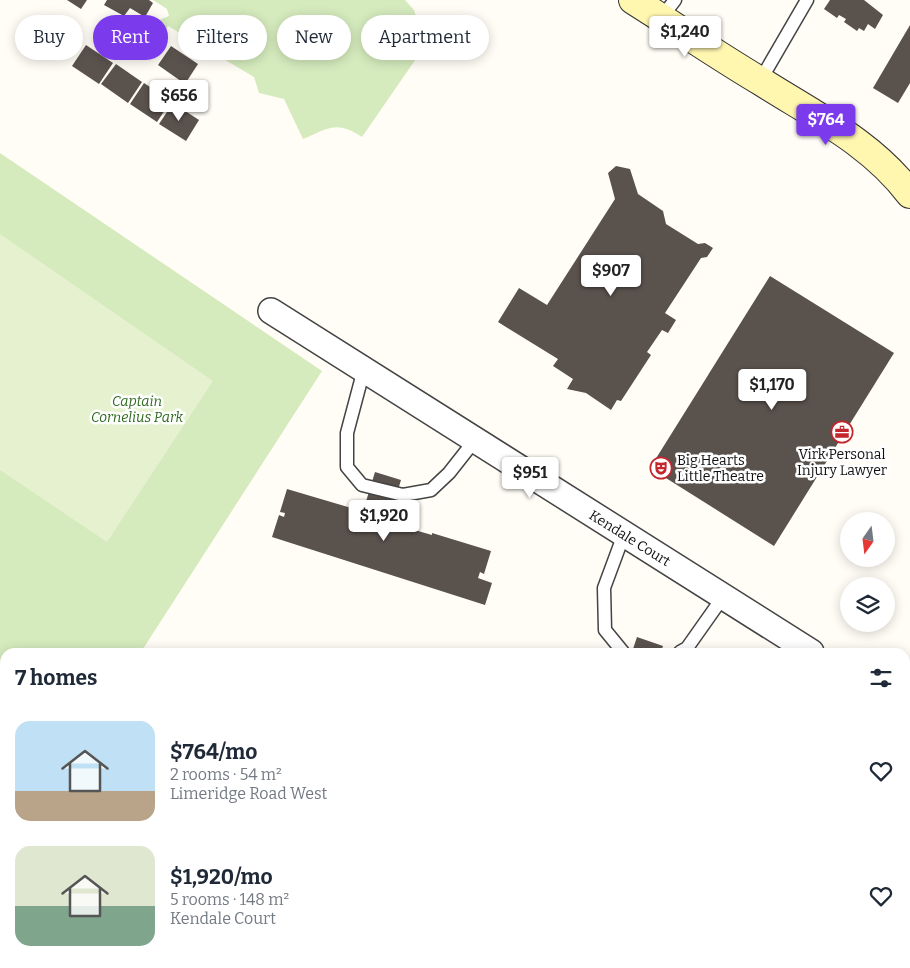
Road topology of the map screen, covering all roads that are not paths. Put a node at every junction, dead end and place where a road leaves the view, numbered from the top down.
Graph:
1 (633, 0) edge
2 (807, 0) edge
3 (668, 9) edge
4 (760, 81) junction
5 (910, 194) edge
6 (271, 311) dead end
7 (364, 369) junction
8 (475, 440) junction
9 (624, 534) junction
10 (723, 597) junction
11 (620, 648) edge
12 (687, 648) edge
13 (805, 648) edge

1 - 3 street
2 - 4 lane
3 - 4 street
4 - 5 street
6 - 7 street, Kendale Court
7 - 8 street, Kendale Court
7 - 8 lane
8 - 9 street, Kendale Court
9 - 10 street, Kendale Court
9 - 11 lane
10 - 12 lane
10 - 13 street, Kendale Court

